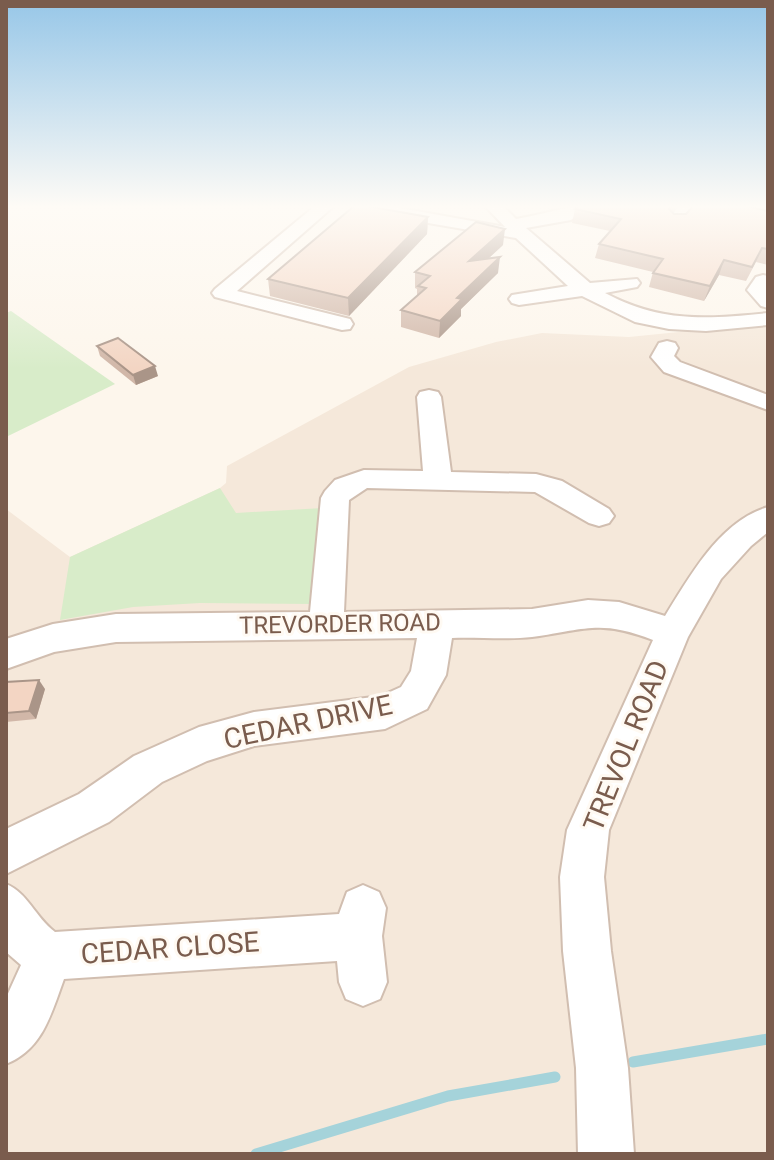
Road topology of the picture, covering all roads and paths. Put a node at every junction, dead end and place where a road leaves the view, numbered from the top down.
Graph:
1 (261, 260) edge
2 (552, 260) edge
3 (763, 281) dead end
4 (630, 283) dead end
5 (586, 291) junction
6 (519, 299) dead end
7 (768, 302) edge
8 (768, 319) edge
9 (342, 324) dead end
10 (667, 348) dead end
11 (429, 397) dead end
12 (768, 403) edge
13 (438, 480) junction
14 (599, 516) dead end
15 (767, 518) edge
16 (437, 622) junction
17 (326, 626) junction
18 (673, 633) junction
19 (6, 654) edge
20 (6, 852) edge
21 (6, 907) edge
22 (362, 942) dead end
23 (49, 956) junction
24 (6, 1039) edge
25 (606, 1154) edge

1 - 9 street
2 - 5 street
3 - 7 street
4 - 5 street
5 - 6 street
5 - 8 street
10 - 12 street
11 - 13 street
13 - 14 street
13 - 17 street
15 - 18 street, TREVOL ROAD
16 - 17 street, TREVORDER ROAD
16 - 18 street, TREVORDER ROAD
16 - 20 street, CEDAR DRIVE
17 - 19 street, TREVORDER ROAD
18 - 25 street, TREVOL ROAD
21 - 23 street, CEDAR CLOSE
22 - 23 street, CEDAR CLOSE
23 - 24 street

